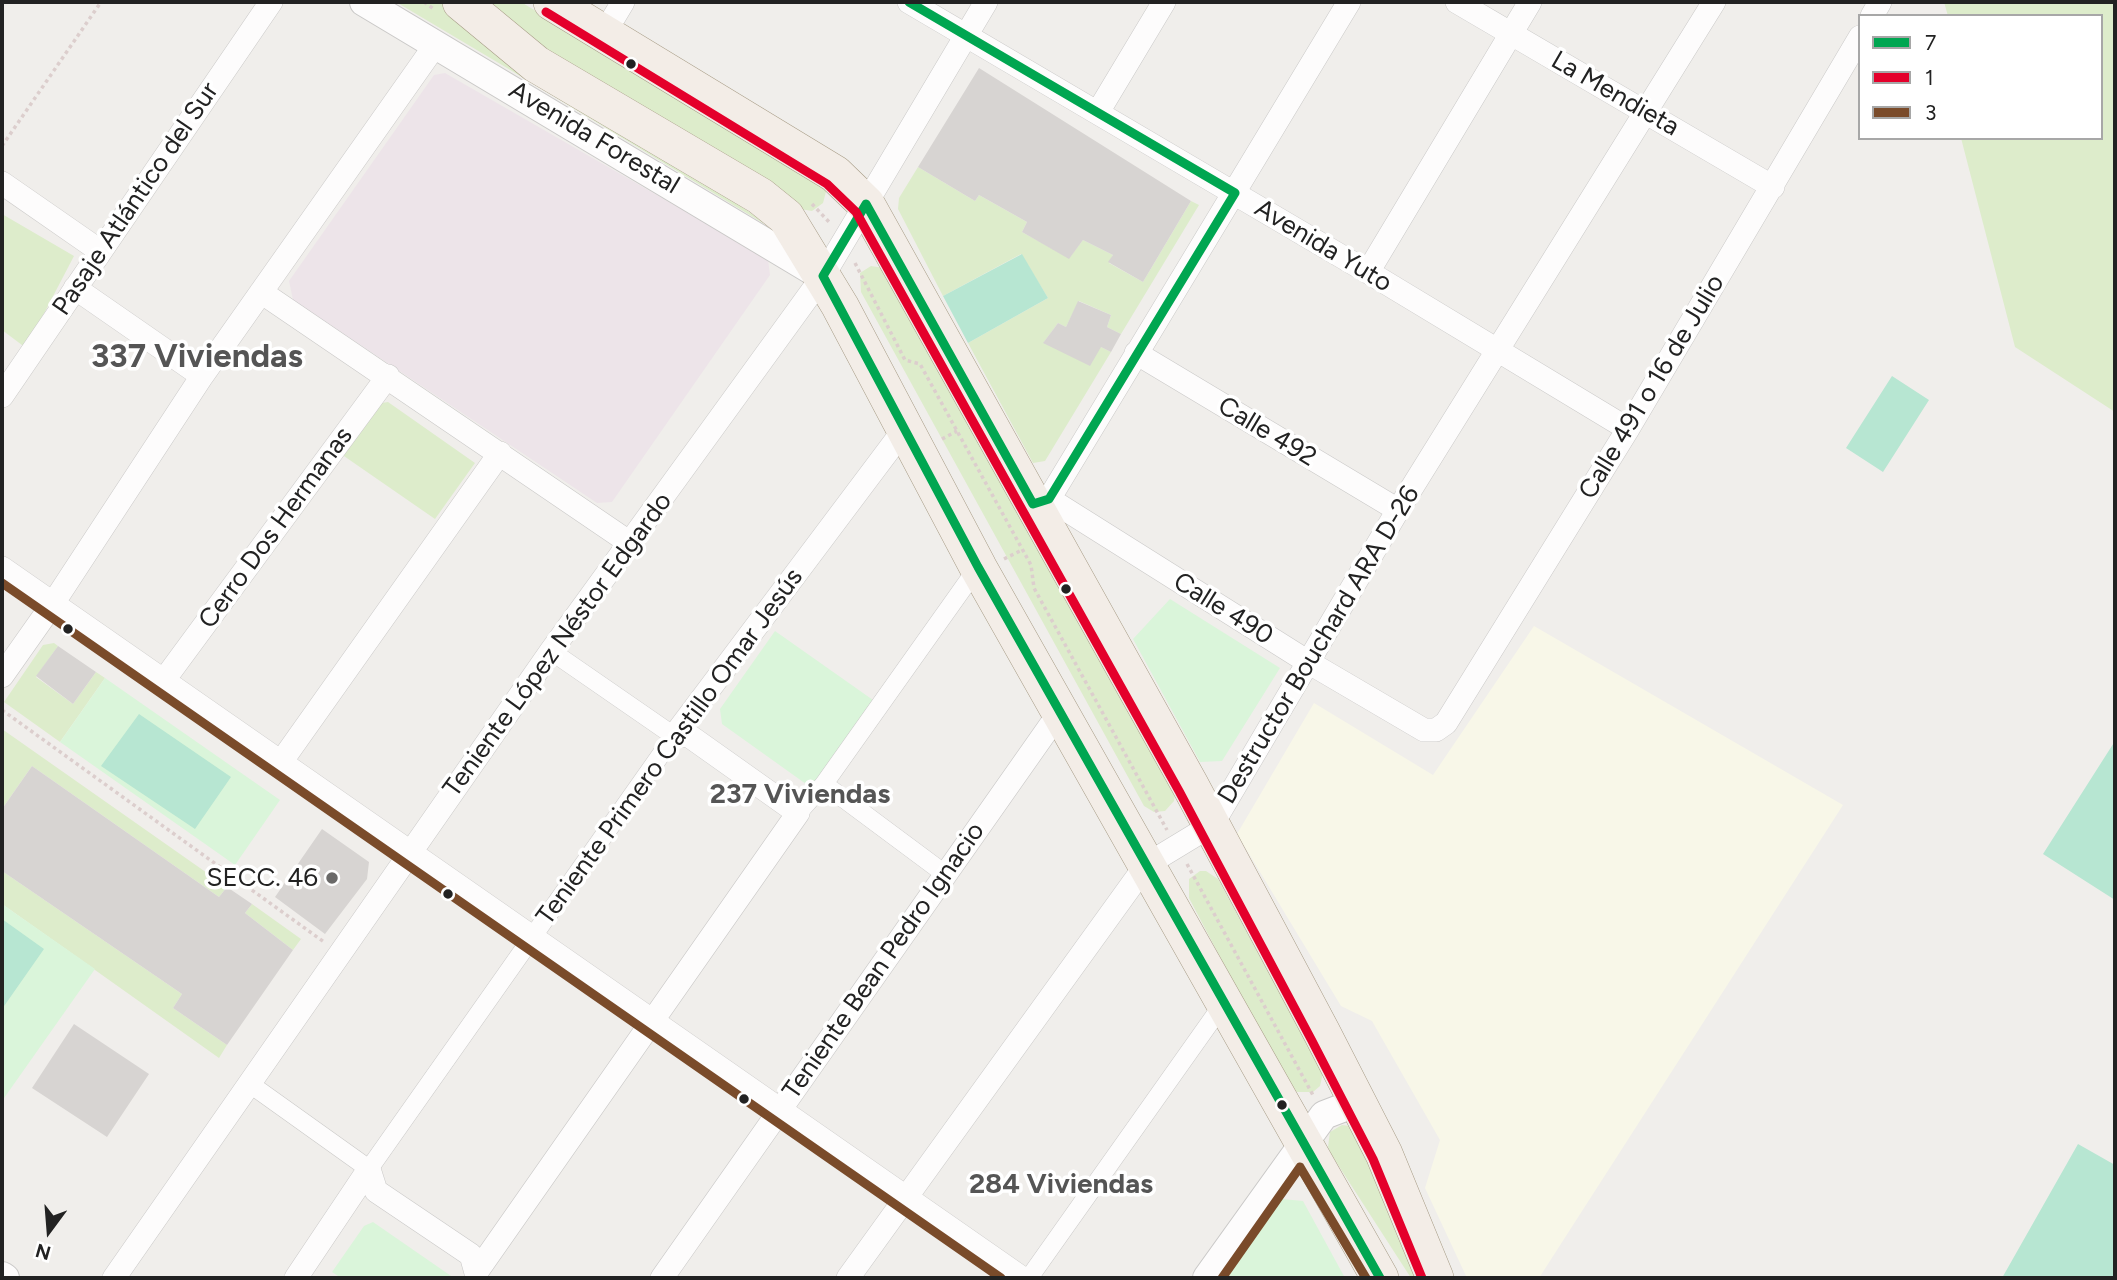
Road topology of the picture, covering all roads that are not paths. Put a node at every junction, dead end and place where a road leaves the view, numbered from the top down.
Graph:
1 (271, 2) edge
2 (364, 2) edge
3 (461, 2) edge
4 (552, 2) edge
5 (909, 2) edge
6 (986, 2) edge
7 (1164, 2) edge
8 (1349, 2) edge
9 (1457, 2) edge
10 (1530, 2) edge
11 (1714, 2) edge
12 (614, 17) edge
13 (1510, 33) junction
14 (966, 34) junction
15 (1858, 40) edge
16 (436, 44) junction
17 (1098, 112) junction
18 (1646, 112) junction
19 (2, 183) edge
20 (1773, 187) junction
21 (1235, 193) junction
22 (866, 204) junction
23 (100, 251) junction
24 (1368, 272) junction
25 (822, 276) junction
26 (75, 288) junction
27 (261, 292) junction
28 (1497, 350) junction
29 (1136, 354) junction
30 (202, 376) junction
31 (388, 376) junction
32 (2, 397) edge
33 (1628, 429) junction
34 (921, 435) junction
35 (500, 453) junction
36 (1041, 502) junction
37 (1398, 510) junction
38 (631, 543) junction
39 (990, 563) junction
40 (2, 568) edge
41 (52, 605) junction
42 (551, 651) junction
43 (1308, 662) junction
44 (2, 676) edge
45 (164, 680) junction
46 (1059, 713) junction
47 (1436, 730) joint
48 (674, 736) junction
49 (281, 762) junction
50 (824, 785) junction
51 (798, 813) junction
52 (1212, 825) junction
53 (410, 853) junction
54 (1146, 865) junction
55 (945, 874) junction
56 (532, 938) junction
57 (1223, 1004) junction
58 (652, 1021) junction
59 (250, 1084) junction
60 (1358, 1102) junction
61 (779, 1110) junction
62 (1301, 1144) junction
63 (369, 1169) junction
64 (905, 1197) junction
65 (477, 1277) edge
66 (114, 1278) edge
67 (296, 1278) edge
68 (662, 1278) edge
69 (848, 1278) edge
70 (1022, 1278) edge
71 (1029, 1278) edge
72 (1207, 1278) edge
73 (1380, 1278) edge
74 (1435, 1278) edge

1 - 23 street, Pasaje Atlántico del Sur
2 - 16 street, Avenida Forestal
3 - 25 main road, Avenida Forestal
4 - 12 main road
5 - 14 street, Avenida Yuto
6 - 14 street, Teniente López Néstor Edgardo
7 - 17 street
8 - 21 street
9 - 13 street, La Mendieta
10 - 13 street
11 - 18 street, Destructor Bouchard ARA D-26
12 - 22 main road
13 - 18 street, La Mendieta
13 - 24 street
14 - 17 street, Avenida Yuto
14 - 22 street, Teniente López Néstor Edgardo
15 - 20 street, Calle 491 o 16 de Julio
16 - 25 street, Avenida Forestal
16 - 27 street
17 - 21 street, Avenida Yuto
18 - 20 street, La Mendieta
18 - 28 street, Destructor Bouchard ARA D-26
19 - 23 street
20 - 33 street, Calle 491 o 16 de Julio
21 - 24 street, Avenida Yuto
21 - 29 street
22 - 25 street, Teniente López Néstor Edgardo
22 - 36 main road
23 - 26 street, Pasaje Atlántico del Sur
24 - 28 street, Avenida Yuto
25 - 34 main road, Avenida Forestal
25 - 38 street, Teniente López Néstor Edgardo
26 - 30 street
26 - 32 street, Pasaje Atlántico del Sur
27 - 30 street
27 - 31 street
28 - 33 street, Avenida Yuto
28 - 37 street, Destructor Bouchard ARA D-26
29 - 36 street
29 - 37 street, Calle 492
30 - 41 street
31 - 35 street
31 - 45 street, Cerro Dos Hermanas
33 - 47 street, Calle 491 o 16 de Julio
34 - 39 main road, Avenida Forestal
34 - 48 street, Teniente Primero Castillo Omar Jesús
35 - 38 street
35 - 49 street
36 - 43 street, Calle 490
36 - 52 main road
37 - 43 street, Destructor Bouchard ARA D-26
38 - 42 street, Teniente López Néstor Edgardo
39 - 46 main road, Avenida Forestal
39 - 50 street
40 - 41 street
41 - 44 street
41 - 45 street
42 - 48 street
42 - 53 street, Teniente López Néstor Edgardo
43 - 47 street, Calle 490
43 - 52 street, Destructor Bouchard ARA D-26
45 - 49 street
46 - 54 main road, Avenida Forestal
46 - 55 street, Teniente Bean Pedro Ignacio
48 - 51 street
48 - 56 street, Teniente Primero Castillo Omar Jesús
49 - 53 street
50 - 51 street
50 - 55 street
51 - 58 street
52 - 54 street, Destructor Bouchard ARA D-26
52 - 60 main road
53 - 56 street
53 - 59 street, Teniente López Néstor Edgardo
54 - 57 main road, Avenida Forestal
54 - 64 street, Destructor Bouchard ARA D-26
55 - 61 street, Teniente Bean Pedro Ignacio
56 - 58 street
56 - 63 street, Teniente Primero Castillo Omar Jesús
57 - 62 main road, Avenida Forestal
57 - 71 street
58 - 61 street
58 - 65 street
59 - 63 street
59 - 66 street, Teniente López Néstor Edgardo
60 - 62 street
60 - 74 main road
61 - 64 street
61 - 68 street, Teniente Bean Pedro Ignacio
62 - 72 street
62 - 73 main road, Avenida Forestal
63 - 65 street
63 - 67 street, Teniente Primero Castillo Omar Jesús
64 - 69 street, Destructor Bouchard ARA D-26
64 - 70 street

